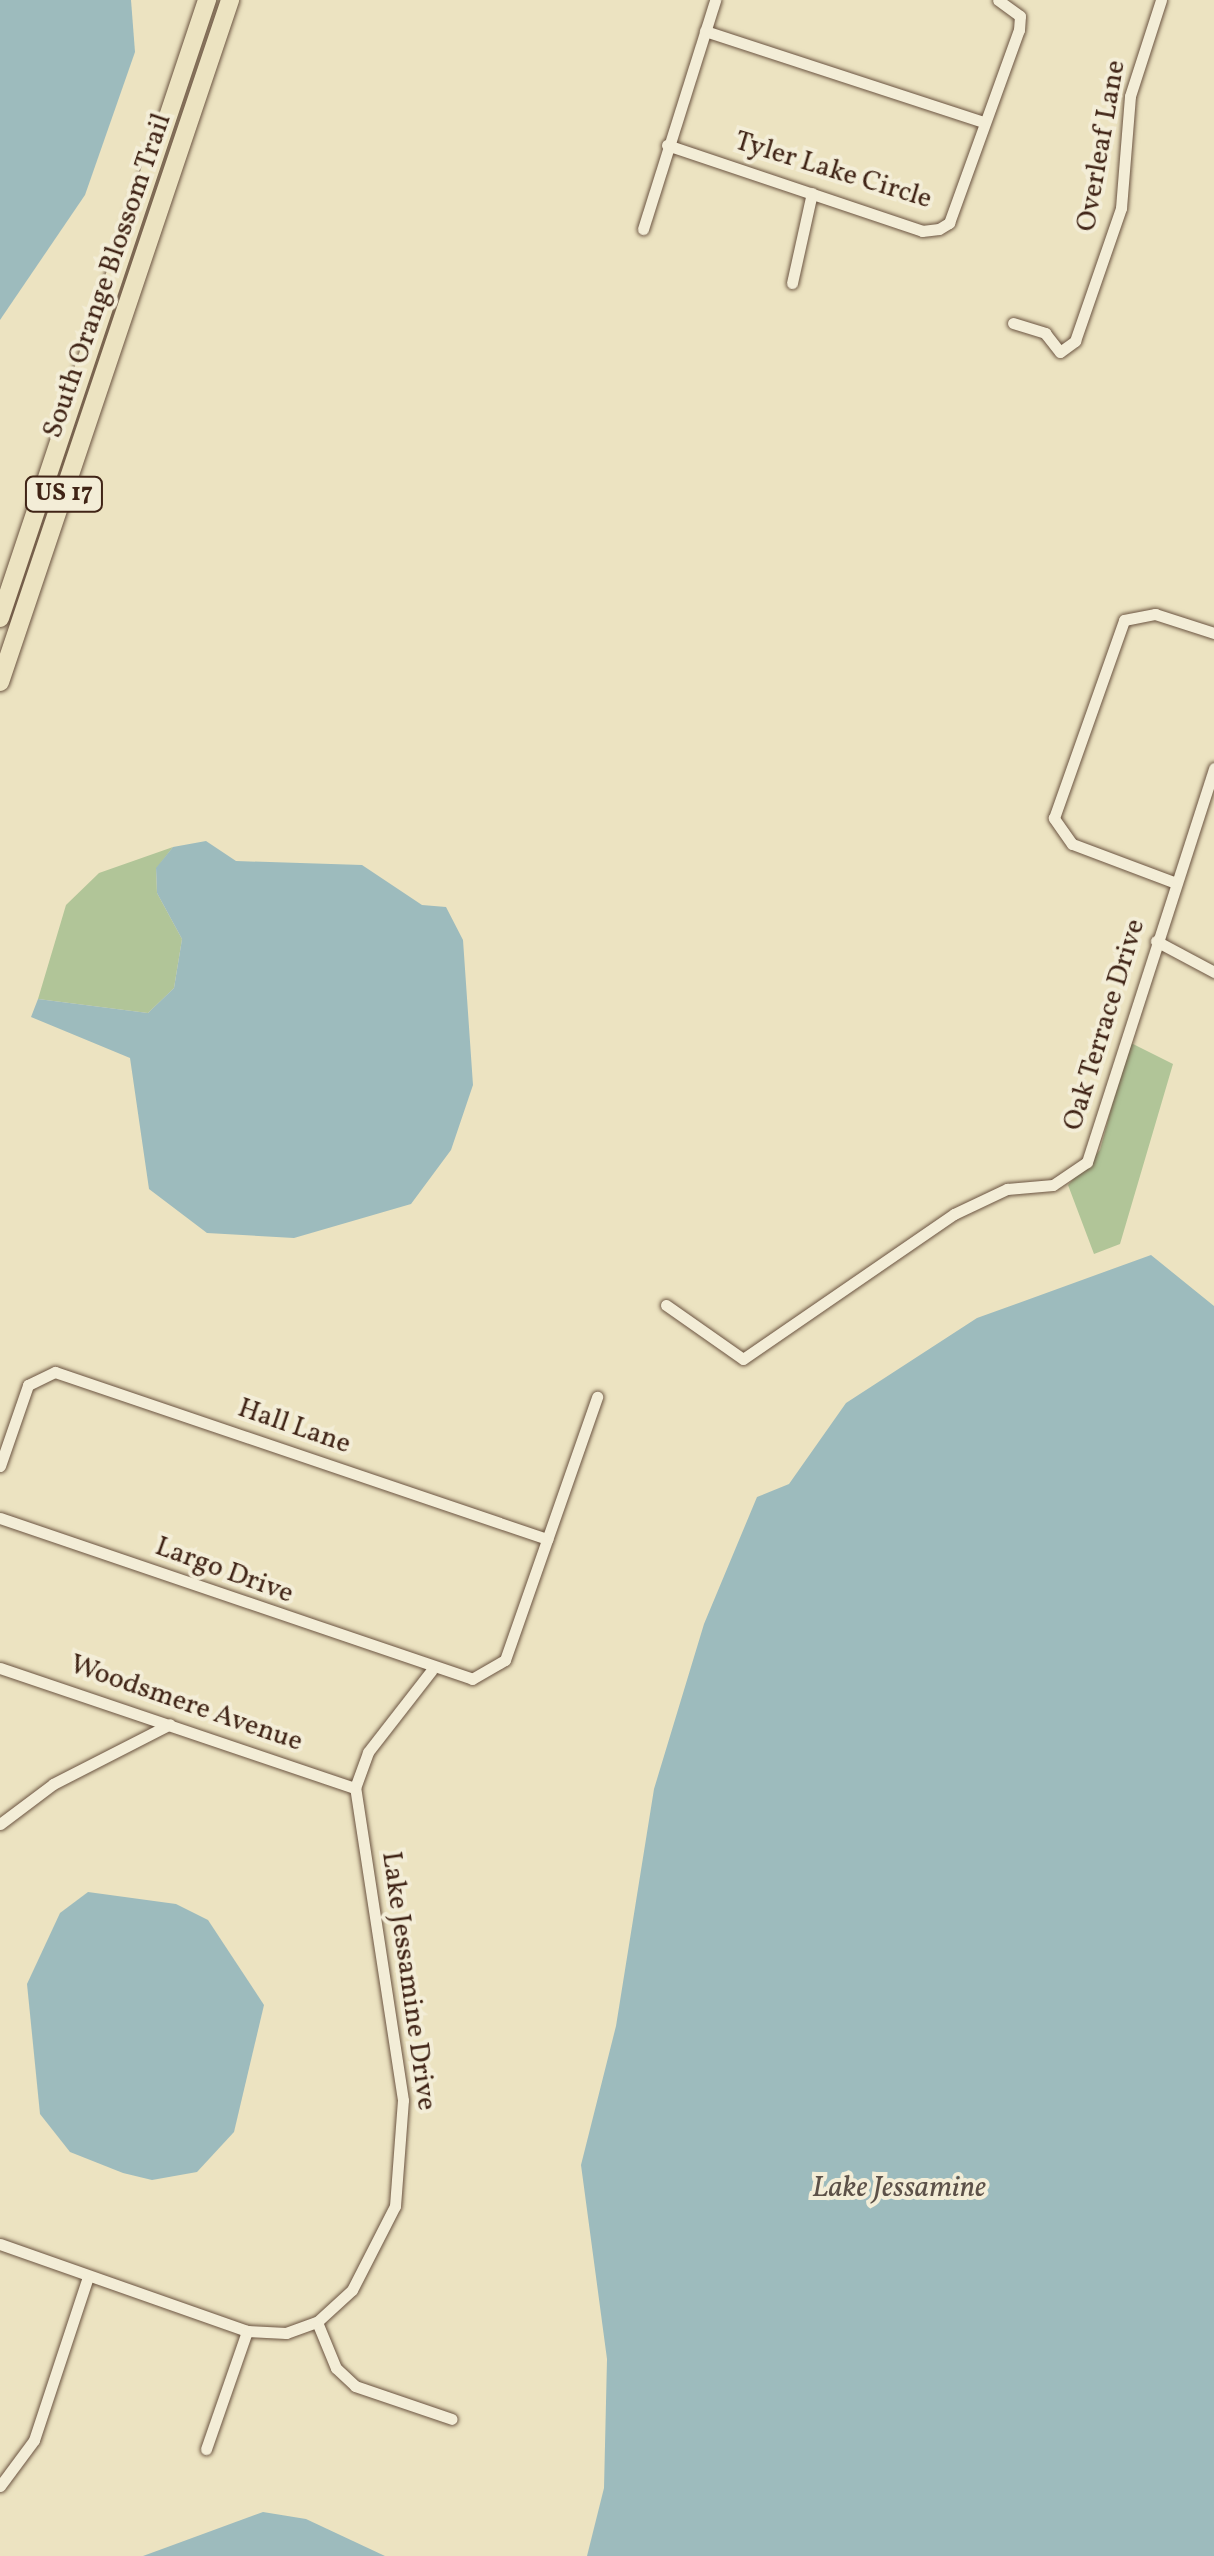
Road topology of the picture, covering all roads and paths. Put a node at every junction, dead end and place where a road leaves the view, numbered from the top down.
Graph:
1 (207, 0) edge
2 (230, 0) edge
3 (715, 0) edge
4 (998, 0) edge
5 (1162, 0) edge
6 (705, 31) junction
7 (174, 98) junction
8 (984, 122) junction
9 (181, 145) junction
10 (668, 145) junction
11 (153, 160) junction
12 (812, 193) junction
13 (159, 208) junction
14 (643, 228) dead end
15 (792, 283) dead end
16 (1013, 322) dead end
17 (30, 529) junction
18 (38, 573) junction
19 (0, 618) edge
20 (1214, 634) edge
21 (0, 682) edge
22 (1214, 768) edge
23 (1176, 883) junction
24 (1156, 941) junction
25 (1214, 972) edge
26 (666, 1306) dead end
27 (598, 1397) dead end
28 (0, 1466) edge
29 (0, 1518) edge
30 (547, 1540) junction
31 (0, 1668) edge
32 (431, 1672) junction
33 (170, 1724) junction
34 (355, 1788) junction
35 (0, 1824) edge
36 (0, 2244) edge
37 (87, 2280) junction
38 (317, 2322) junction
39 (246, 2331) junction
40 (452, 2419) dead end
41 (206, 2449) dead end
42 (0, 2486) edge

1 - 7 main road, South Orange Blossom Trail / US 17
2 - 9 main road, South Orange Blossom Trail / US 17
3 - 6 street
4 - 8 street, Tyler Lake Circle
5 - 16 street, Overleaf Lane
6 - 8 street
6 - 10 street
7 - 9 main road
7 - 11 main road, South Orange Blossom Trail / US 17
8 - 12 street, Tyler Lake Circle
9 - 13 main road, South Orange Blossom Trail / US 17
10 - 12 street, Tyler Lake Circle
10 - 14 street
11 - 13 main road
11 - 17 main road, South Orange Blossom Trail / US 17
12 - 15 street
13 - 18 main road, South Orange Blossom Trail / US 17
17 - 18 main road
17 - 19 main road, South Orange Blossom Trail / US 17
18 - 21 main road, South Orange Blossom Trail / US 17
20 - 23 street
22 - 23 street, Oak Terrace Drive
23 - 24 street, Oak Terrace Drive
24 - 25 street
24 - 26 street, Oak Terrace Drive
27 - 30 street
28 - 30 street, Hall Lane
29 - 32 street, Largo Drive
30 - 32 street
31 - 33 street, Woodsmere Avenue
32 - 34 street
33 - 34 street, Woodsmere Avenue
33 - 35 street
34 - 38 street, Lake Jessamine Drive
36 - 37 street
37 - 39 street
37 - 42 street
38 - 39 street
38 - 40 street
39 - 41 street

